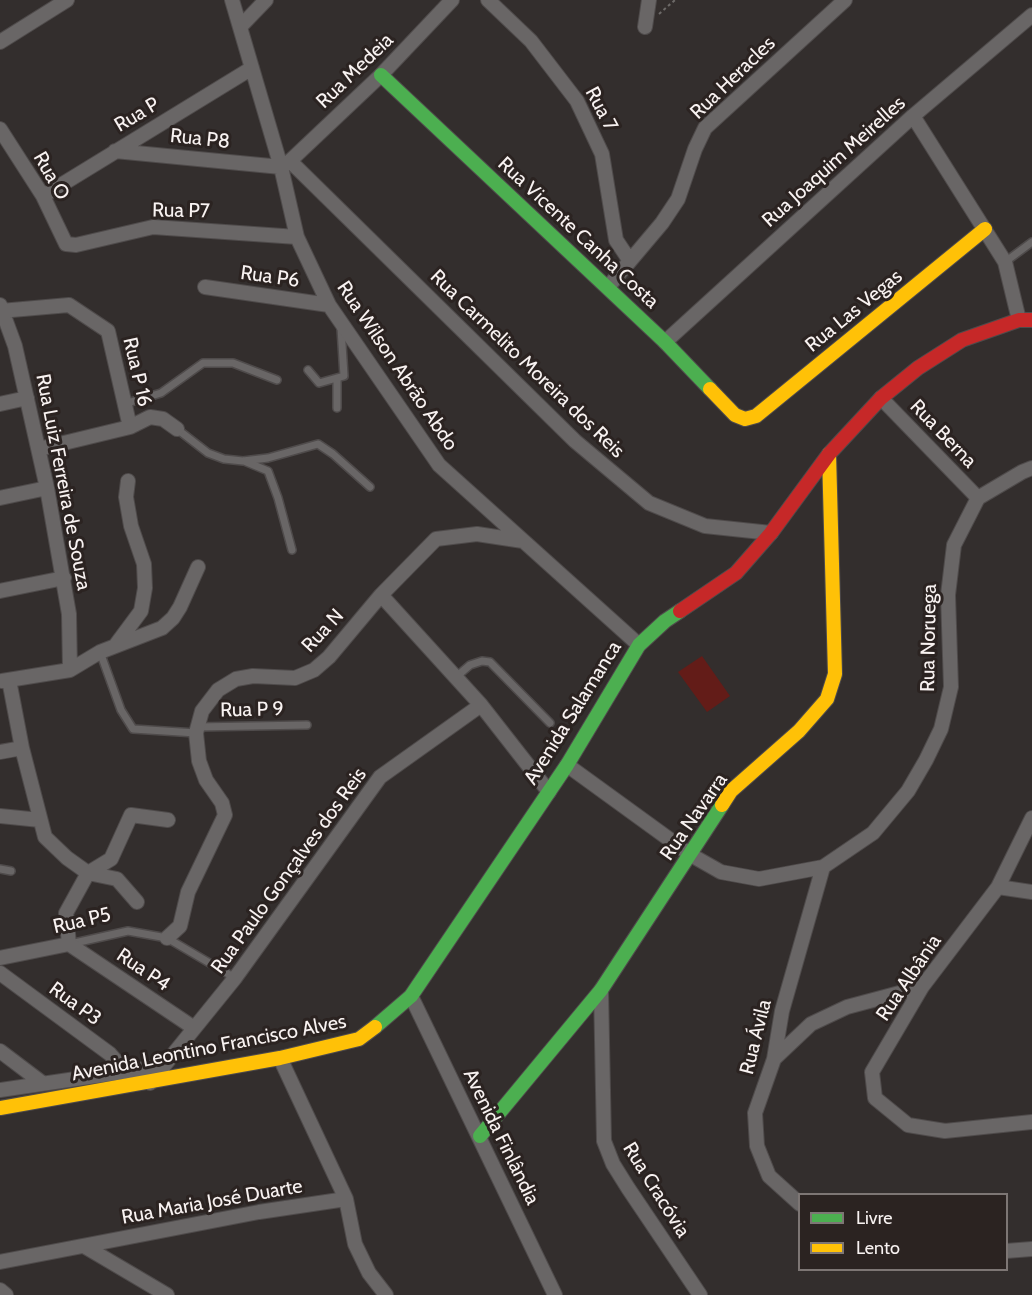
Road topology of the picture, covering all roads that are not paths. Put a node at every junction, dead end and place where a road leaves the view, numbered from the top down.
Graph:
1 (67, 0) edge
2 (232, 0) edge
3 (266, 0) edge
4 (453, 0) edge
5 (488, 0) edge
6 (648, 0) edge
7 (845, 0) edge
8 (1032, 15) edge
9 (241, 26) junction
10 (645, 27) dead end
11 (0, 42) edge
12 (252, 68) junction
13 (381, 75) junction
14 (913, 116) junction
15 (0, 129) edge
16 (115, 151) junction
17 (285, 164) junction
18 (43, 196) junction
19 (985, 229) junction
20 (297, 237) junction
21 (1032, 242) edge
22 (66, 244) joint
23 (630, 261) junction
24 (1005, 262) junction
25 (205, 287) dead end
26 (608, 288) junction
27 (329, 305) junction
28 (1, 309) edge
29 (1025, 320) edge
30 (341, 322) junction
31 (665, 342) junction
32 (308, 370) dead end
33 (337, 378) junction
34 (277, 380) dead end
35 (27, 398) junction
36 (881, 398) junction
37 (0, 404) edge
38 (124, 404) junction
39 (337, 408) dead end
40 (746, 419) joint
41 (130, 427) junction
42 (177, 429) joint
43 (39, 449) junction
44 (829, 454) junction
45 (243, 461) junction
46 (1032, 468) edge
47 (128, 481) dead end
48 (370, 487) dead end
49 (47, 488) junction
50 (0, 498) edge
51 (978, 498) junction
52 (771, 533) junction
53 (523, 541) junction
54 (291, 550) dead end
55 (198, 567) dead end
56 (64, 578) junction
57 (0, 591) edge
58 (381, 595) junction
59 (639, 645) junction
60 (107, 650) junction
61 (70, 670) junction
62 (456, 677) junction
63 (4, 681) edge
64 (482, 705) junction
65 (550, 723) dead end
66 (307, 725) dead end
67 (196, 730) junction
68 (22, 747) junction
69 (0, 752) edge
70 (567, 765) junction
71 (549, 792) junction
72 (0, 816) edge
73 (1032, 818) edge
74 (40, 820) junction
75 (168, 820) dead end
76 (691, 855) junction
77 (823, 867) junction
78 (0, 868) edge
79 (11, 871) dead end
80 (88, 873) junction
81 (998, 887) junction
82 (1032, 892) edge
83 (137, 902) dead end
84 (167, 938) junction
85 (69, 944) junction
86 (0, 958) edge
87 (0, 973) edge
88 (235, 978) junction
89 (922, 987) junction
90 (601, 990) junction
91 (411, 996) junction
92 (194, 1028) junction
93 (0, 1051) edge
94 (280, 1059) junction
95 (774, 1059) junction
96 (164, 1066) junction
97 (124, 1070) junction
98 (41, 1082) junction
99 (150, 1083) junction
100 (0, 1090) edge
101 (0, 1108) edge
102 (1032, 1122) edge
103 (480, 1136) junction
104 (346, 1199) junction
105 (798, 1202) edge
106 (84, 1246) junction
107 (1032, 1250) edge
108 (1008, 1251) edge
109 (0, 1262) edge
110 (0, 1290) edge
111 (6, 1295) edge
112 (167, 1295) edge
113 (386, 1295) edge
114 (555, 1295) edge
115 (700, 1295) edge

1 - 11 street
2 - 9 street, Rua Wilson Abrão Abdo
3 - 9 street
4 - 13 street, Rua Medeia
5 - 23 street, Rua 7
6 - 10 street
7 - 23 street, Rua Heracles
8 - 14 street, Rua Joaquim Meirelles
9 - 12 street, Rua Wilson Abrão Abdo
12 - 16 street, Rua P
12 - 17 street, Rua Wilson Abrão Abdo
13 - 17 street, Rua Medeia
13 - 26 street, Rua Vicente Canha Costa
14 - 19 street
14 - 31 street, Rua Joaquim Meirelles
15 - 18 street, Rua O
16 - 17 street, Rua P8
16 - 18 street, Rua P
17 - 20 street, Rua Wilson Abrão Abdo
17 - 52 street, Rua Carmelito Moreira dos Reis
18 - 22 street, Rua O
19 - 24 street
19 - 40 street, Rua Las Vegas
20 - 22 street, Rua P7
20 - 27 street, Rua Wilson Abrão Abdo
21 - 24 lane
23 - 26 street, Rua Heracles
24 - 29 street
25 - 27 street, Rua P6
26 - 31 street, Rua Vicente Canha Costa
27 - 30 street, Rua Wilson Abrão Abdo
28 - 35 street, Rua Luiz Ferreira de Souza
28 - 38 street, Rua P 16
29 - 36 street, Avenida Salamanca
30 - 33 lane
30 - 53 street, Rua Wilson Abrão Abdo
31 - 40 street, Rua Vicente Canha Costa
32 - 33 lane
33 - 39 lane
34 - 38 lane
35 - 37 street
35 - 43 street, Rua Luiz Ferreira de Souza
36 - 44 street, Avenida Salamanca
36 - 51 street, Rua Berna
38 - 41 street, Rua P 16
41 - 42 street
41 - 43 street
42 - 45 lane
43 - 49 street, Rua Luiz Ferreira de Souza
44 - 52 street, Avenida Salamanca
44 - 76 street, Rua Navarra
45 - 48 lane
45 - 54 lane
46 - 51 street
47 - 60 street
49 - 50 street
49 - 56 street, Rua Luiz Ferreira de Souza
51 - 77 street, Rua Noruega
52 - 59 street, Avenida Salamanca
53 - 58 street, Rua N
53 - 59 street, Rua Wilson Abrão Abdo
55 - 60 street
56 - 57 street
56 - 61 street, Rua Luiz Ferreira de Souza
58 - 62 street
58 - 67 street, Rua N
59 - 70 street, Avenida Salamanca
60 - 61 street
60 - 67 lane, Rua P 9
61 - 63 street
62 - 64 street
62 - 65 lane
63 - 68 street
64 - 71 street
64 - 88 street, Rua Paulo Gonçalves dos Reis
66 - 67 lane, Rua P 9
67 - 84 street
68 - 69 street
68 - 74 street
70 - 71 street, Avenida Salamanca
70 - 76 street, Rua Noruega
71 - 91 street, Avenida Salamanca
72 - 74 street
73 - 81 street, Rua Albânia
74 - 80 street
75 - 80 street
76 - 77 street, Rua Noruega
76 - 90 street, Rua Navarra
77 - 95 street, Rua Ávila
78 - 79 lane
80 - 83 street
80 - 85 street
81 - 82 street
81 - 89 street, Rua Albânia
84 - 85 lane, Rua P5
84 - 88 lane, Rua P5
85 - 86 street, Rua P5
85 - 92 street, Rua P4
87 - 97 street, Rua P3
88 - 92 street, Rua Paulo Gonçalves dos Reis
89 - 95 street
89 - 102 street, Rua Albânia
90 - 103 street, Rua Navarra
90 - 115 street, Rua Cracóvia
91 - 94 street, Avenida Leontino Francisco Alves
91 - 103 street, Avenida Finlândia
92 - 96 street, Rua Paulo Gonçalves dos Reis
93 - 98 street
94 - 99 street, Avenida Leontino Francisco Alves
94 - 104 street
95 - 105 street, Rua Ávila
96 - 97 street, Avenida Leontino Francisco Alves
96 - 99 street, Rua Paulo Gonçalves dos Reis
97 - 98 street, Avenida Leontino Francisco Alves
98 - 100 street, Avenida Leontino Francisco Alves
99 - 101 street, Avenida Leontino Francisco Alves
103 - 114 street, Avenida Finlândia
104 - 106 street, Rua Maria José Duarte
104 - 113 street
106 - 109 street, Rua Maria José Duarte
106 - 112 street
107 - 108 street
110 - 111 street

